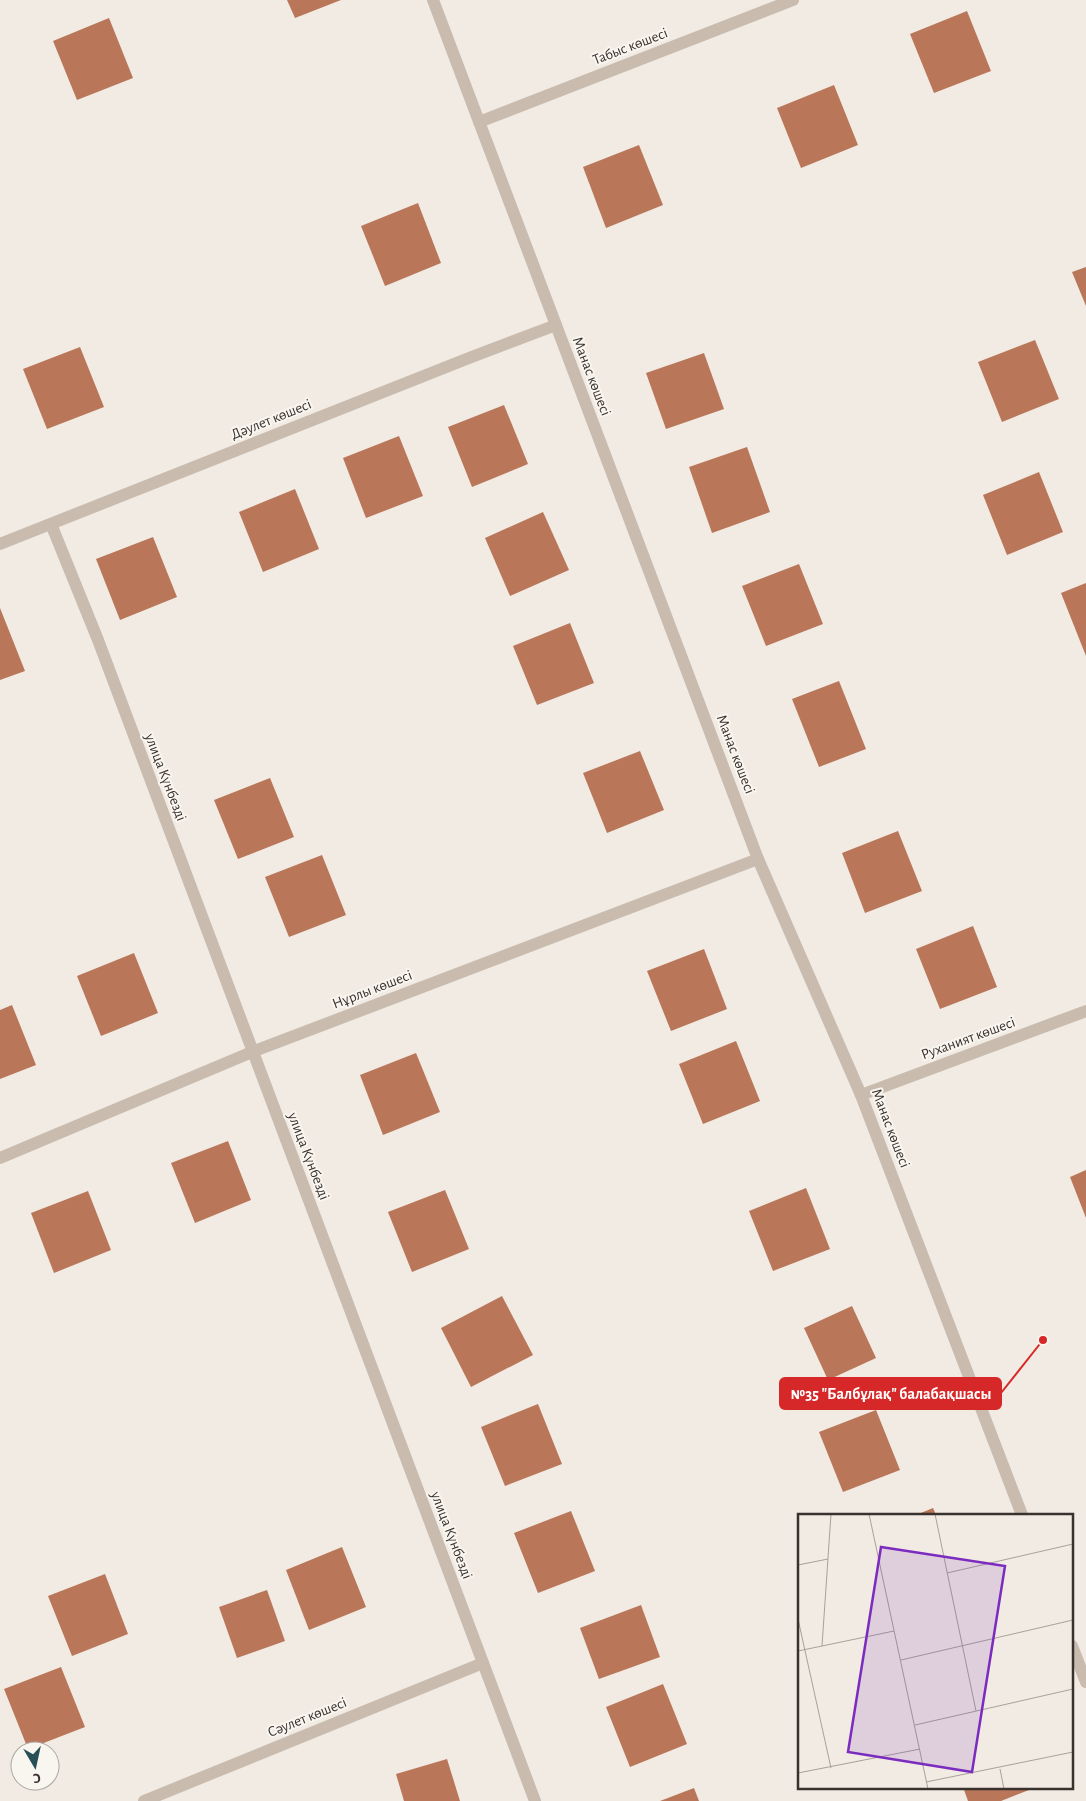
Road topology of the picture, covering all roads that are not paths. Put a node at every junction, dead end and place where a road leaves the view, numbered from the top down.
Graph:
1 (433, 0) edge
2 (793, 0) edge
3 (479, 122) junction
4 (556, 325) junction
5 (51, 524) junction
6 (0, 544) edge
7 (758, 859) junction
8 (1086, 1011) edge
9 (252, 1052) junction
10 (861, 1095) junction
11 (0, 1158) edge
12 (1022, 1514) edge
13 (1074, 1651) edge
14 (483, 1664) junction
15 (1086, 1682) edge
16 (144, 1801) edge
17 (534, 1801) edge

1 - 3 street, Манас көшесі
2 - 3 street, Табыс көшесі
3 - 4 street, Манас көшесі
4 - 5 street, Дәулет көшесі
4 - 7 street, Манас көшесі
5 - 6 street, Дәулет көшесі
5 - 9 street, улица Күнбезді
7 - 9 street, Нұрлы көшесі
7 - 10 street, Манас көшесі
8 - 10 street, Руханият көшесі
9 - 11 street, Нұрлы көшесі
9 - 14 street, улица Күнбезді
10 - 12 street, Манас көшесі
13 - 15 street
14 - 16 street, Сәулет көшесі
14 - 17 street, улица Күнбезді

